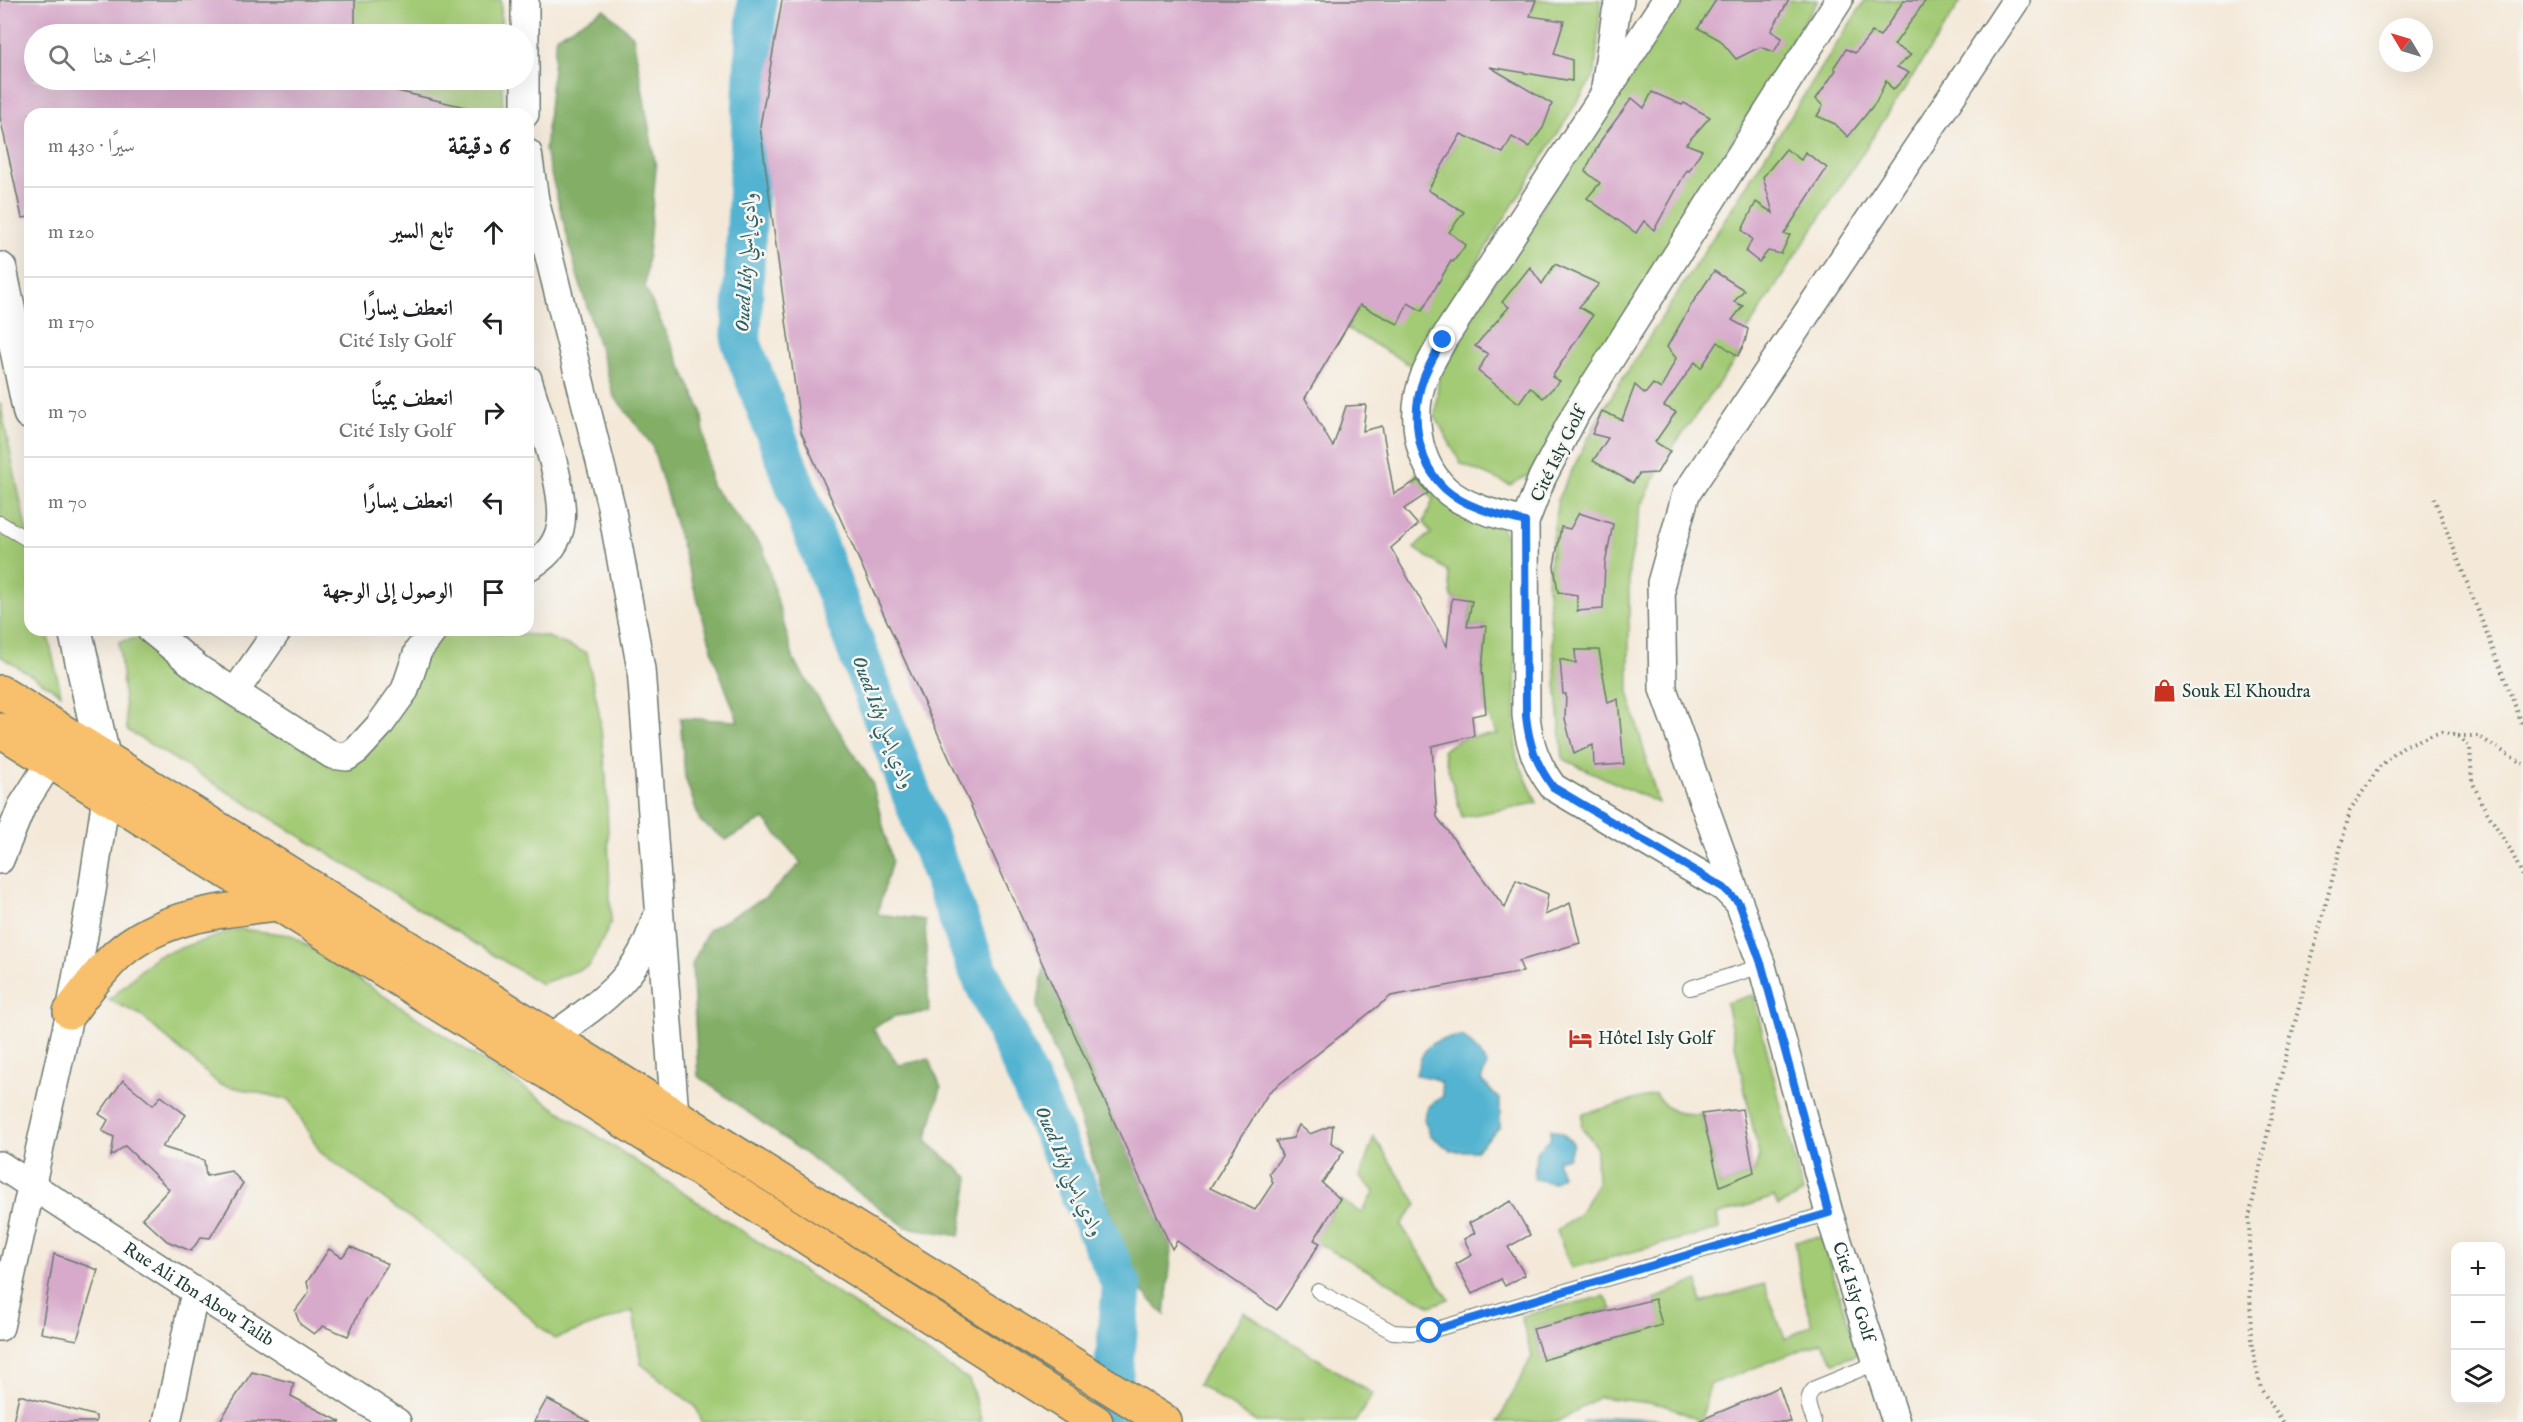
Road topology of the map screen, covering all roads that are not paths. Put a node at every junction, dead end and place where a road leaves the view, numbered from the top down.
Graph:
1 (525, 0) edge
2 (1620, 0) edge
3 (1666, 0) edge
4 (1839, 0) edge
5 (2016, 0) edge
6 (525, 24) edge
7 (525, 90) edge
8 (1603, 98) junction
9 (525, 108) edge
10 (534, 193) edge
11 (538, 257) edge
12 (0, 269) edge
13 (24, 384) edge
14 (534, 400) edge
15 (1525, 522) junction
16 (0, 523) edge
17 (24, 537) edge
18 (534, 563) edge
19 (76, 636) edge
20 (158, 636) edge
21 (274, 636) edge
22 (421, 636) edge
23 (0, 692) edge
24 (235, 692) junction
25 (89, 697) junction
26 (0, 730) edge
27 (68, 734) junction
28 (103, 756) junction
29 (50, 762) junction
30 (106, 797) junction
31 (0, 860) edge
32 (1739, 903) junction
33 (280, 904) junction
34 (658, 907) junction
35 (1762, 966) junction
36 (1690, 988) dead end
37 (70, 1012) junction
38 (552, 1037) junction
39 (675, 1115) junction
40 (0, 1165) edge
41 (32, 1186) junction
42 (1829, 1213) junction
43 (1318, 1291) dead end
44 (195, 1292) junction
45 (0, 1327) edge
46 (1876, 1363) junction
47 (166, 1422) edge
48 (397, 1422) edge
49 (1096, 1422) edge
50 (1165, 1422) edge
51 (1814, 1422) edge
52 (1896, 1422) edge

1 - 6 street
2 - 8 street
3 - 8 street
4 - 15 street, Cité Isly Golf
5 - 32 street
7 - 9 street
8 - 15 street
10 - 11 street
11 - 34 street
12 - 13 street
14 - 18 street
15 - 32 street, Cité Isly Golf
16 - 17 lane
19 - 25 street
20 - 24 street
21 - 24 street
22 - 24 street
23 - 27 main road
25 - 27 street
25 - 28 street
26 - 29 main road
27 - 28 main road
27 - 29 street
28 - 30 street
28 - 38 main road
29 - 30 main road
29 - 31 street
30 - 33 main road
30 - 37 street
32 - 35 street, Cité Isly Golf
33 - 37 main road
33 - 49 main road
34 - 38 street
34 - 39 street
35 - 36 lane
35 - 42 street, Cité Isly Golf
37 - 41 street
38 - 39 main road
39 - 50 main road
40 - 41 street, Rue Ali Ibn Abou Talib
41 - 44 street, Rue Ali Ibn Abou Talib
41 - 45 street
42 - 43 lane
42 - 46 street, Cité Isly Golf
44 - 47 street
44 - 48 street, Rue Ali Ibn Abou Talib
46 - 51 lane
46 - 52 street, Cité Isly Golf

